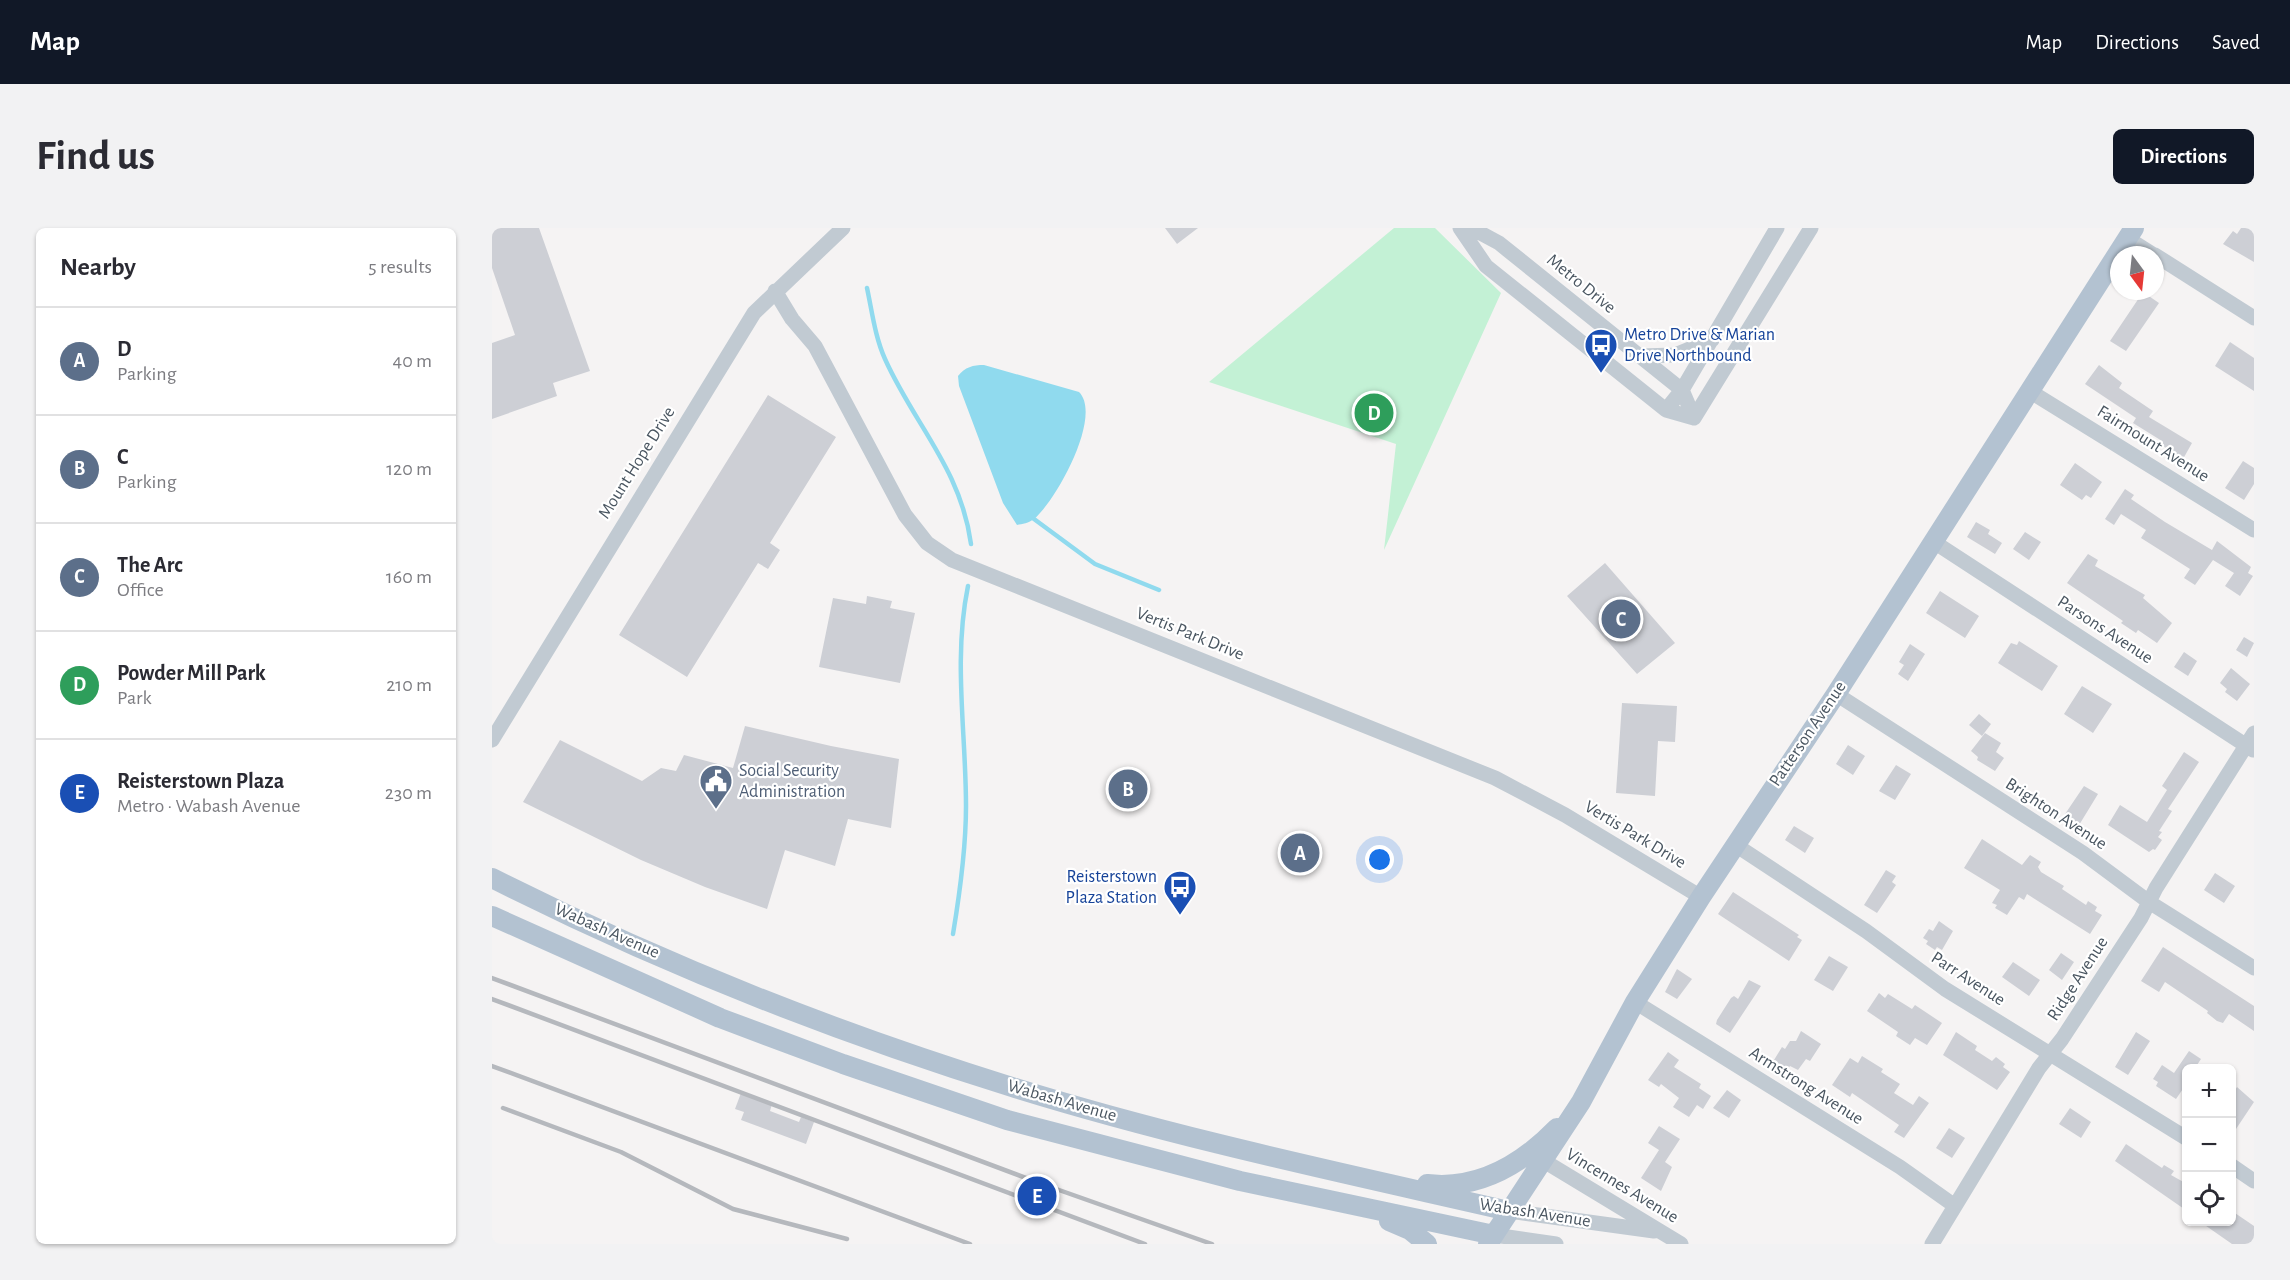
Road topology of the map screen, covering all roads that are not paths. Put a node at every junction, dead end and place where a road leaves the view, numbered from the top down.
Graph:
1 (843, 228) edge
2 (1460, 228) edge
3 (1471, 228) edge
4 (1778, 228) edge
5 (1810, 228) edge
6 (2131, 233) edge
7 (2145, 246) edge
8 (2164, 261) edge
9 (775, 291) junction
10 (2254, 318) edge
11 (1712, 340) junction
12 (1640, 356) junction
13 (1682, 390) junction
14 (2031, 392) junction
15 (1666, 410) junction
16 (1694, 418) junction
17 (2254, 530) edge
18 (1934, 542) junction
19 (1836, 694) junction
20 (492, 740) edge
21 (2251, 743) edge
22 (1734, 844) junction
23 (492, 878) edge
24 (1701, 897) junction
25 (2149, 902) junction
26 (492, 916) edge
27 (2254, 969) edge
28 (1635, 1002) junction
29 (2051, 1053) junction
30 (1581, 1102) junction
31 (2182, 1135) edge
32 (1544, 1161) junction
33 (2236, 1169) edge
34 (1342, 1174) junction
35 (2254, 1180) edge
36 (1339, 1202) junction
37 (1955, 1206) junction
38 (1509, 1211) junction
39 (1660, 1232) junction
40 (1491, 1240) edge
41 (1427, 1244) edge
42 (1556, 1244) edge
43 (1680, 1244) edge
44 (1932, 1244) edge

1 - 9 street, Mount Hope Drive
2 - 15 street
3 - 12 street, Metro Drive
4 - 11 street
5 - 16 street
6 - 7 street
6 - 14 main road, Patterson Avenue
8 - 10 street
9 - 20 street, Mount Hope Drive
9 - 24 street, Vertis Park Drive
11 - 12 street
11 - 13 street
12 - 13 street, Metro Drive
13 - 15 street
13 - 16 street, Metro Drive
14 - 17 street, Fairmount Avenue
14 - 18 main road, Patterson Avenue
15 - 16 street
18 - 19 main road, Patterson Avenue
18 - 21 street, Parsons Avenue
19 - 22 main road, Patterson Avenue
19 - 25 street, Brighton Avenue
21 - 25 street, Ridge Avenue
22 - 24 main road, Patterson Avenue
22 - 29 street, Parr Avenue
23 - 34 main road, Wabash Avenue
24 - 28 main road, Patterson Avenue
25 - 27 street, Brighton Avenue
25 - 29 street, Ridge Avenue
26 - 36 main road, Wabash Avenue
28 - 30 main road, Patterson Avenue
28 - 37 street, Armstrong Avenue
29 - 31 street, Parr Avenue
29 - 37 street, Ridge Avenue
30 - 32 main road, Patterson Avenue
30 - 34 main road
32 - 38 main road, Patterson Avenue
32 - 39 street, Vincennes Avenue
33 - 35 street
34 - 38 main road, Wabash Avenue
36 - 40 main road, Wabash Avenue
36 - 41 main road
37 - 44 street, Ridge Avenue
38 - 39 street, Wabash Avenue
38 - 40 main road, Patterson Avenue
39 - 43 street, Vincennes Avenue
40 - 42 street, Wabash Avenue

